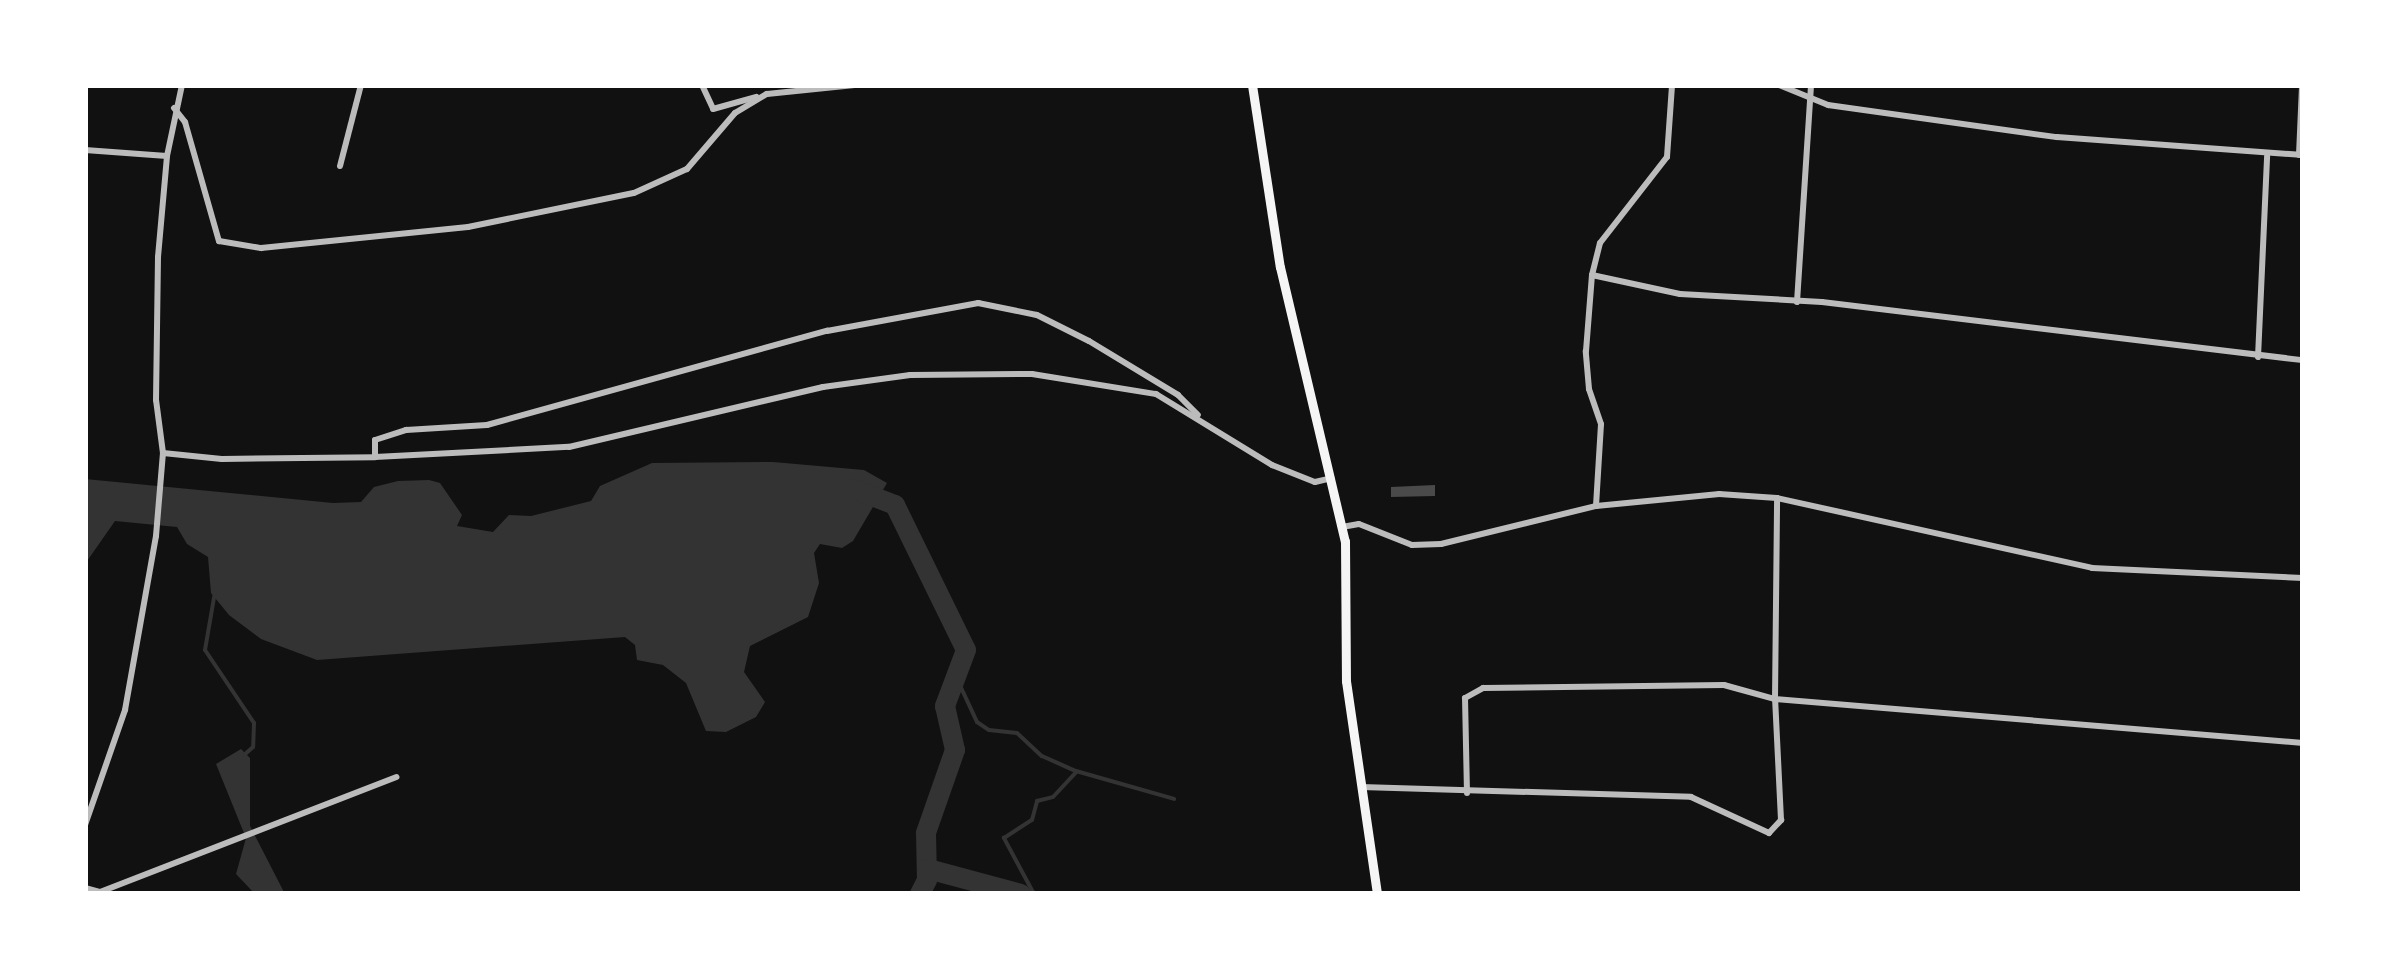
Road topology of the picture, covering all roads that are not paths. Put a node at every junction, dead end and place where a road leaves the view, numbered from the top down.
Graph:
1 (182, 85) edge
2 (361, 85) edge
3 (702, 85) edge
4 (856, 85) edge
5 (1252, 85) edge
6 (1672, 85) edge
7 (1811, 85) edge
8 (2302, 85) edge
9 (1779, 86) edge
10 (766, 94) junction
11 (1810, 98) junction
12 (174, 108) junction
13 (85, 150) edge
14 (2301, 155) edge
15 (167, 156) junction
16 (2267, 156) junction
17 (340, 166) dead end
18 (1592, 275) junction
19 (1797, 302) junction
20 (2258, 356) junction
21 (2303, 360) edge
22 (1198, 415) junction
23 (163, 452) junction
24 (375, 457) junction
25 (1332, 478) junction
26 (1777, 498) junction
27 (1596, 506) junction
28 (1342, 527) junction
29 (2303, 578) edge
30 (1775, 699) junction
31 (2303, 743) edge
32 (396, 777) dead end
33 (1360, 787) junction
34 (1467, 792) junction
35 (85, 824) edge
36 (85, 888) edge
37 (1377, 894) edge

1 - 12 street
2 - 17 street
3 - 10 street
4 - 10 street
5 - 25 main road
6 - 18 street
7 - 11 street
8 - 14 street
9 - 11 street
10 - 12 street
11 - 16 street
11 - 19 street
12 - 15 street
13 - 15 street
14 - 16 street
15 - 23 street
16 - 20 street
18 - 19 street
18 - 27 street
19 - 20 street
20 - 21 street
22 - 24 street
22 - 24 street
22 - 25 street
23 - 24 street
23 - 35 street
25 - 28 main road
26 - 27 street
26 - 29 street
26 - 30 street
27 - 28 street
28 - 33 main road
30 - 31 street
30 - 34 street
30 - 34 street
32 - 36 street
33 - 34 street
33 - 37 main road

